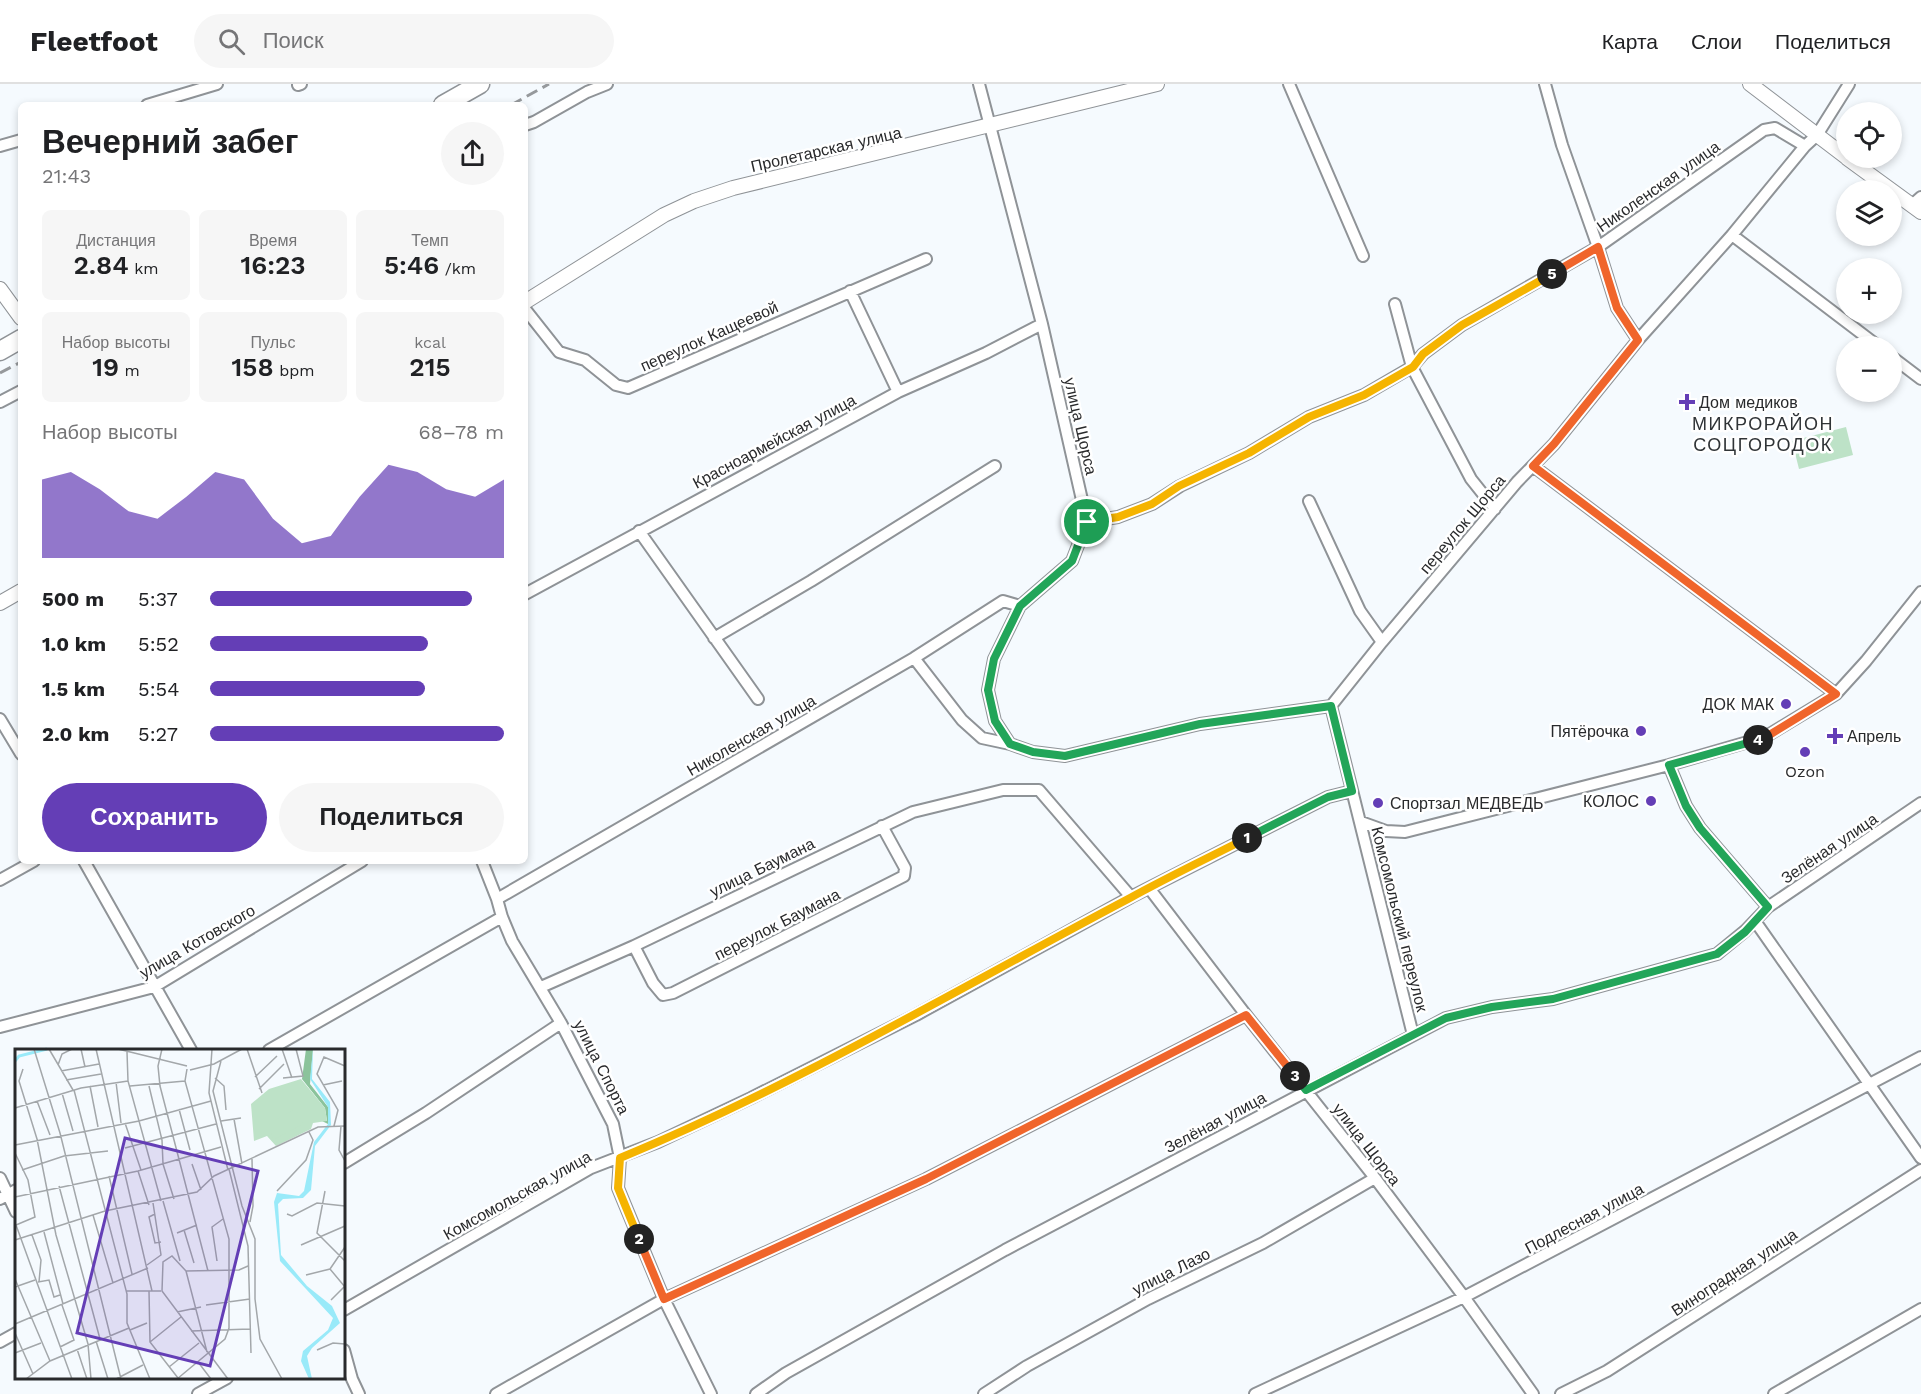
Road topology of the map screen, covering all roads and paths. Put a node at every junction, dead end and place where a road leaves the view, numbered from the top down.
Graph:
1 (217, 84) edge
2 (480, 84) edge
3 (607, 84) edge
4 (979, 84) edge
5 (1156, 84) edge
6 (1288, 84) edge
7 (1545, 84) edge
8 (1750, 84) edge
9 (1850, 84) edge
10 (157, 102) edge
11 (448, 102) edge
12 (528, 124) edge
13 (991, 126) junction
14 (1817, 135) junction
15 (18, 141) edge
16 (0, 146) edge
17 (1805, 146) junction
18 (1836, 149) edge
19 (1863, 168) edge
20 (1918, 205) edge
21 (1731, 235) junction
22 (1598, 247) junction
23 (1363, 256) dead end
24 (926, 259) dead end
25 (0, 289) edge
26 (850, 291) junction
27 (528, 300) edge
28 (1395, 304) dead end
29 (528, 313) edge
30 (18, 314) edge
31 (1042, 324) junction
32 (1865, 336) edge
33 (1638, 340) junction
34 (18, 341) edge
35 (0, 351) edge
36 (1902, 365) edge
37 (1413, 367) junction
38 (1921, 380) edge
39 (898, 392) junction
40 (18, 393) edge
41 (0, 402) edge
42 (995, 466) dead end
43 (1533, 466) junction
44 (1309, 501) dead end
45 (1495, 509) junction
46 (1087, 522) junction
47 (639, 531) junction
48 (528, 592) edge
49 (1921, 592) edge
50 (18, 593) edge
51 (0, 603) edge
52 (1020, 606) junction
53 (714, 638) junction
54 (1382, 642) junction
55 (914, 658) junction
56 (1836, 694) junction
57 (758, 699) dead end
58 (1331, 706) junction
59 (0, 719) edge
60 (1010, 744) junction
61 (18, 749) edge
62 (1669, 765) junction
63 (1352, 791) junction
64 (1921, 803) edge
65 (1361, 822) junction
66 (882, 826) junction
67 (29, 864) edge
68 (86, 864) edge
69 (357, 864) edge
70 (483, 864) edge
71 (0, 880) edge
72 (1149, 888) junction
73 (1131, 897) junction
74 (496, 899) junction
75 (1768, 907) junction
76 (501, 917) junction
77 (1755, 921) junction
78 (634, 946) junction
79 (154, 987) junction
80 (541, 987) junction
81 (1246, 1015) junction
82 (561, 1023) junction
83 (0, 1027) edge
84 (1413, 1035) junction
85 (190, 1049) edge
86 (270, 1049) edge
87 (1921, 1057) edge
88 (1869, 1085) junction
89 (1306, 1090) junction
90 (620, 1158) junction
91 (1921, 1158) edge
92 (345, 1162) edge
93 (1921, 1170) edge
94 (0, 1178) edge
95 (1375, 1178) junction
96 (9, 1195) edge
97 (15, 1210) edge
98 (1464, 1297) junction
99 (664, 1299) junction
100 (345, 1309) edge
101 (1921, 1309) edge
102 (15, 1334) edge
103 (0, 1342) edge
104 (345, 1354) edge
105 (224, 1379) edge
106 (198, 1394) edge
107 (359, 1394) edge
108 (496, 1394) edge
109 (711, 1394) edge
110 (756, 1394) edge
111 (984, 1394) edge
112 (1255, 1394) edge
113 (1533, 1394) edge
114 (1561, 1394) edge
115 (1774, 1394) edge

1 - 10 street
2 - 11 main road
3 - 12 street
4 - 13 street, улица Щорса
5 - 13 street, Пролетарская улица
6 - 23 street
7 - 22 street
8 - 14 street
9 - 14 street
13 - 27 street, Пролетарская улица
13 - 31 street, улица Щорса
14 - 17 street, переулок Щорса
14 - 18 street
15 - 16 street
17 - 21 street, переулок Щорса
17 - 22 street, Николенская улица
19 - 20 street
21 - 32 street
21 - 33 street, переулок Щорса
22 - 33 street
22 - 37 street, Николенская улица
24 - 26 street, переулок Кащеевой
25 - 30 street
26 - 29 street, переулок Кащеевой
26 - 39 street
28 - 37 street
31 - 39 street, Красноармейская улица
31 - 46 street, улица Щорса
33 - 43 street, переулок Щорса
34 - 35 main road
36 - 38 street
37 - 45 street
37 - 46 street, Николенская улица
39 - 47 street, Красноармейская улица
40 - 41 street
42 - 53 street
43 - 45 street, переулок Щорса
43 - 56 street
44 - 54 street
45 - 54 street, переулок Щорса
46 - 52 street
47 - 48 street, Красноармейская улица
47 - 53 street
49 - 56 street
50 - 51 street
52 - 55 street, Николенская улица
52 - 60 street
53 - 57 street
54 - 58 street, переулок Щорса
55 - 60 street
55 - 74 street, Николенская улица
56 - 62 street
58 - 60 street
58 - 63 street, Комсомольский переулок
59 - 61 street
62 - 65 street
62 - 75 street
63 - 65 street, Комсомольский переулок
63 - 72 street, Комсомольская улица
64 - 75 street, Зелёная улица
65 - 84 street, Комсомольский переулок
66 - 73 street, улица Баумана
66 - 78 street, улица Баумана
66 - 78 street, переулок Баумана
67 - 71 street
68 - 79 street
69 - 79 street, улица Котовского
70 - 74 street, улица Спорта
72 - 73 street, Комсомольская улица
72 - 81 street, улица Щорса
73 - 90 street, Комсомольская улица
74 - 76 street, улица Спорта
75 - 77 street, Зелёная улица
76 - 80 street, улица Спорта
76 - 86 street
77 - 84 street, Зелёная улица
77 - 88 street
78 - 80 street, улица Баумана
79 - 83 street, улица Котовского
79 - 85 street
80 - 82 street, улица Спорта
81 - 89 street, улица Щорса
81 - 99 street
82 - 90 street, улица Спорта
82 - 92 street
84 - 89 street, Зелёная улица
87 - 88 street, Подлесная улица
88 - 91 street
88 - 98 street, Подлесная улица
89 - 95 street, улица Щорса
89 - 110 street, Зелёная улица
90 - 99 street, улица Спорта
90 - 100 street, Комсомольская улица
93 - 114 street, Виноградная улица
94 - 96 street
95 - 98 street, улица Щорса
95 - 111 street, улица Лазо
96 - 97 street
98 - 112 street, Подлесная улица
98 - 113 street, улица Щорса
99 - 108 street
99 - 109 street, улица Спорта
101 - 115 street
102 - 103 street
104 - 107 street
105 - 106 street

